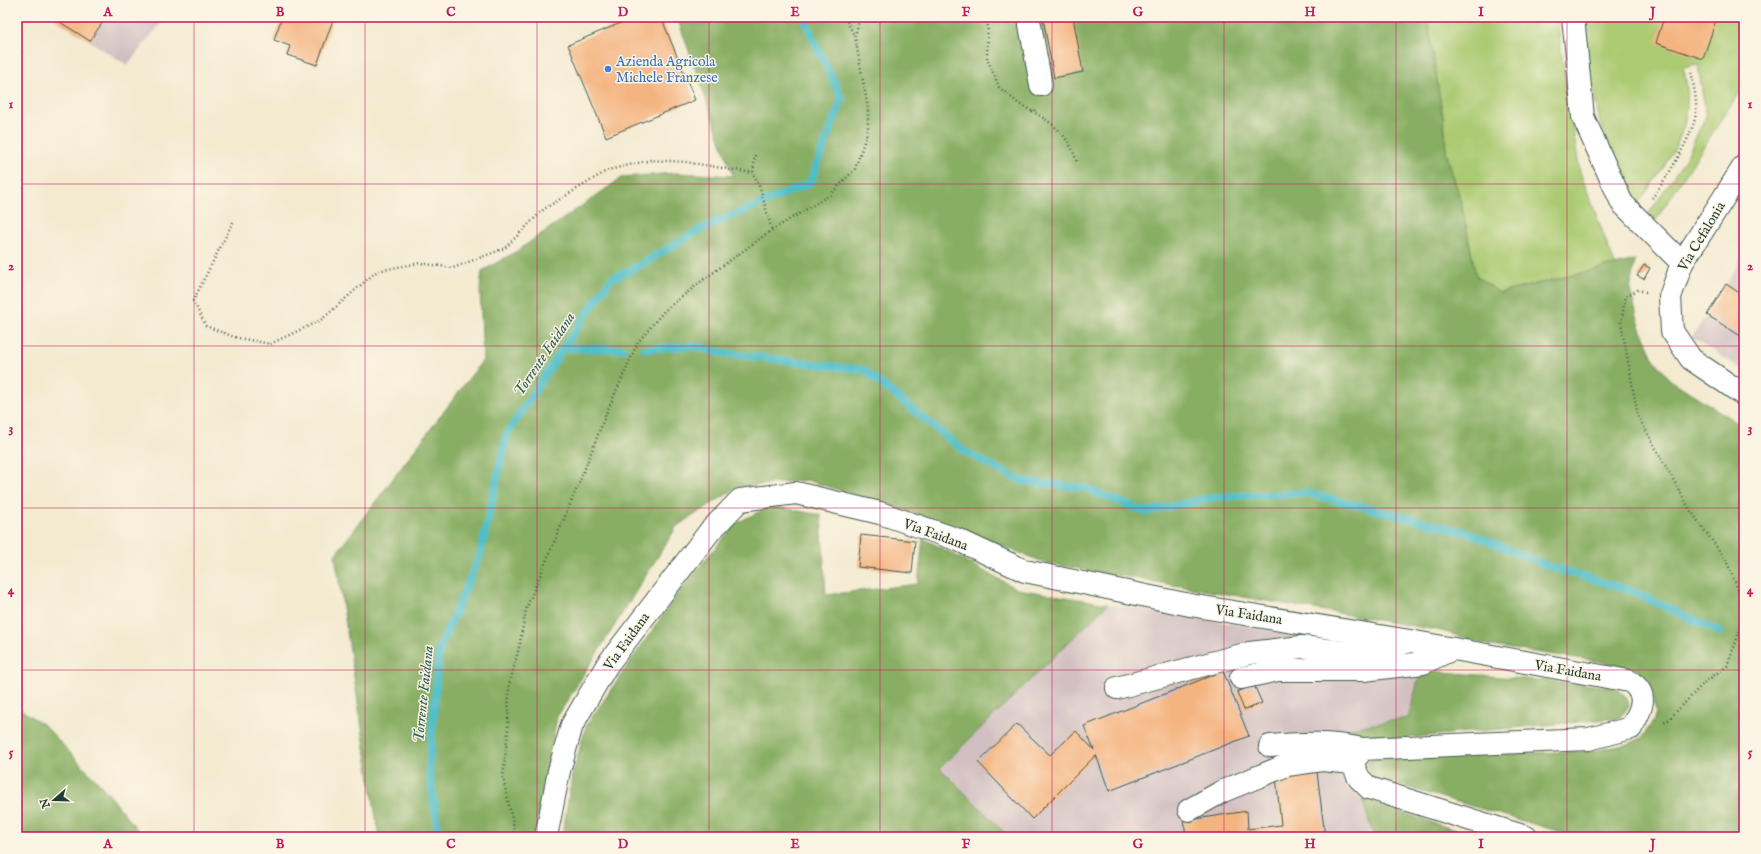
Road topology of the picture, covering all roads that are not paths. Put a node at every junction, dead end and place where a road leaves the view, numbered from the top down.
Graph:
1 (1572, 17) edge
2 (1030, 25) dead end
3 (1041, 85) road end
4 (1744, 166) edge
5 (1682, 263) junction
6 (1744, 395) edge
7 (1410, 640) junction
8 (1453, 649) junction
9 (1241, 678) dead end
10 (1117, 688) dead end
11 (1270, 746) dead end
12 (1358, 756) junction
13 (1189, 810) dead end
14 (546, 837) edge
15 (1526, 837) edge

1 - 5 street
2 - 3 street
4 - 5 street, Via Cefalonia
5 - 6 street, Via Cefalonia
7 - 8 street, Via Faidana
7 - 10 street
7 - 14 street, Via Faidana
8 - 9 street
8 - 12 street, Via Faidana
11 - 12 street
12 - 13 street
12 - 15 street

